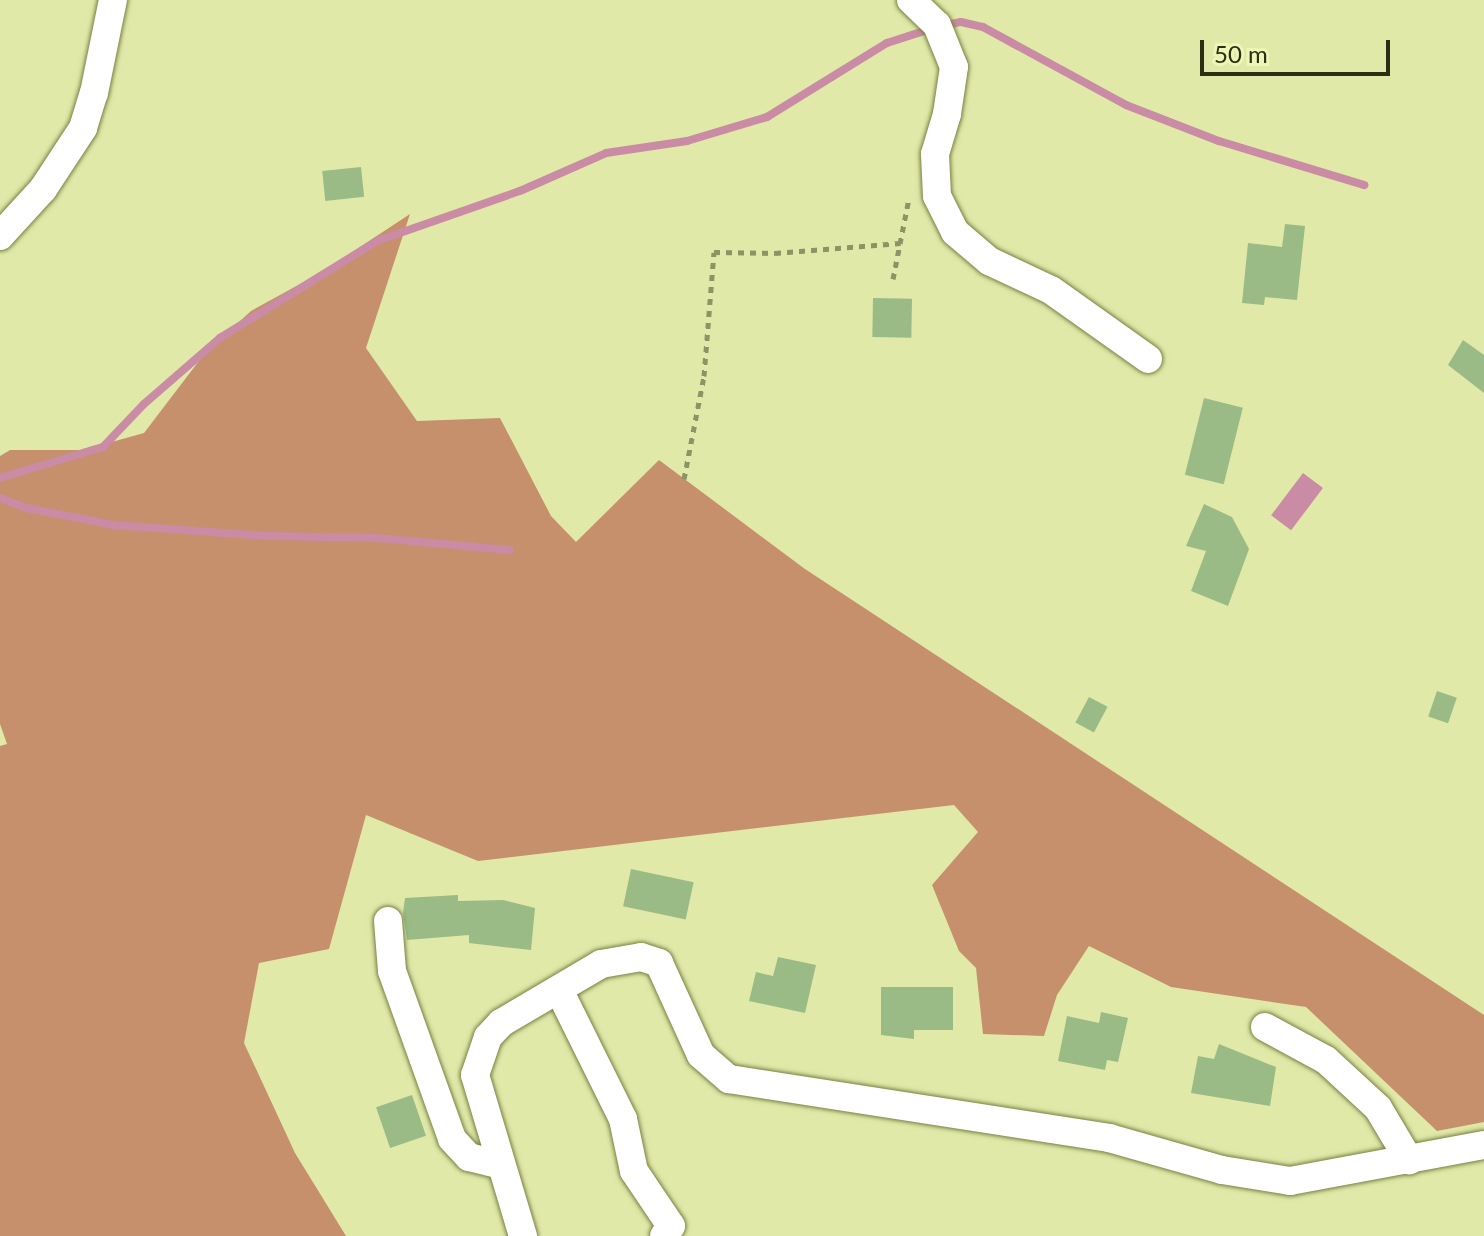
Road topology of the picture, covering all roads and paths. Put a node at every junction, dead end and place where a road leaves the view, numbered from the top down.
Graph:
1 (113, 0) edge
2 (911, 0) edge
3 (0, 236) edge
4 (901, 243) dead end
5 (1148, 359) dead end
6 (684, 479) dead end
7 (388, 921) dead end
8 (559, 990) junction
9 (1265, 1027) dead end
10 (1484, 1145) edge
11 (1409, 1160) junction
12 (501, 1165) junction
13 (523, 1236) edge
14 (664, 1236) edge

1 - 3 street
2 - 5 street
4 - 6 path
7 - 12 street
8 - 11 street
8 - 12 street
8 - 14 street
9 - 11 street
10 - 11 street
12 - 13 street

